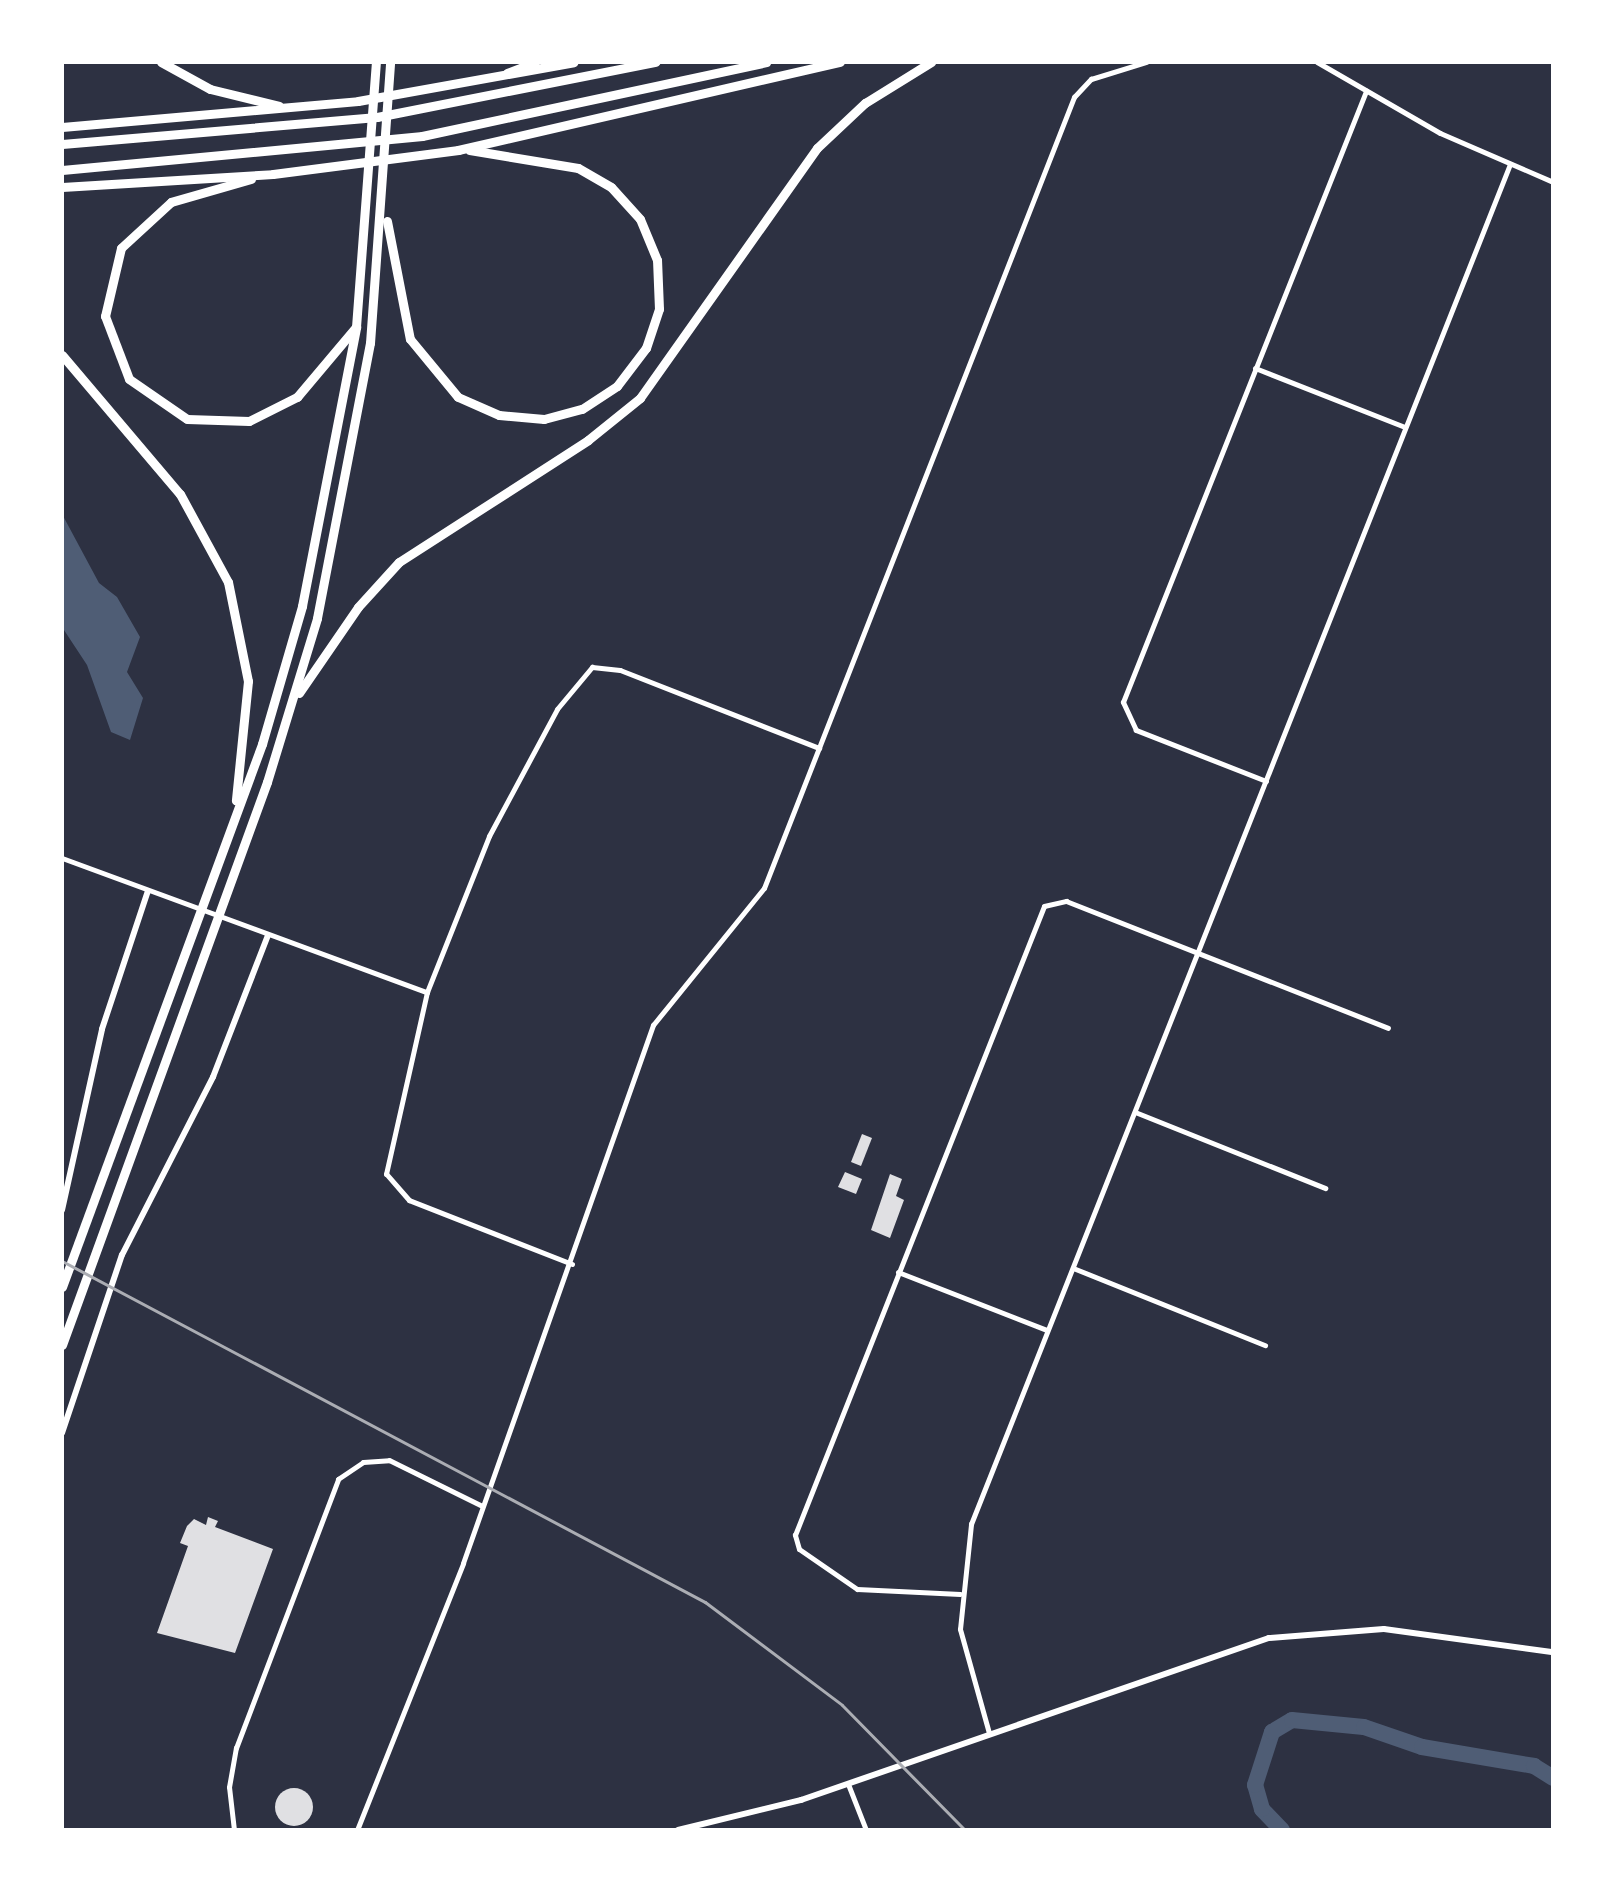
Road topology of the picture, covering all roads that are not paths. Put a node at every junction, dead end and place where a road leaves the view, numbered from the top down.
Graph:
1 (161, 62) edge
2 (376, 62) edge
3 (390, 62) edge
4 (535, 62) edge
5 (574, 62) edge
6 (641, 62) edge
7 (656, 62) edge
8 (766, 62) edge
9 (840, 62) edge
10 (931, 62) edge
11 (1146, 62) edge
12 (1317, 62) edge
13 (619, 71) junction
14 (492, 78) junction
15 (1366, 91) junction
16 (287, 107) junction
17 (62, 127) edge
18 (62, 144) edge
19 (458, 150) junction
20 (1510, 164) junction
21 (62, 170) edge
22 (273, 174) junction
23 (1553, 182) edge
24 (62, 187) edge
25 (384, 204) junction
26 (356, 327) junction
27 (62, 355) edge
28 (1255, 368) junction
29 (1405, 427) junction
30 (294, 699) junction
31 (819, 748) junction
32 (1266, 781) junction
33 (234, 819) junction
34 (62, 858) edge
35 (148, 891) junction
36 (268, 935) junction
37 (1198, 953) junction
38 (427, 992) junction
39 (1388, 1028) dead end
40 (1135, 1112) junction
41 (1325, 1188) dead end
42 (62, 1210) edge
43 (572, 1264) junction
44 (1073, 1268) junction
45 (898, 1272) junction
46 (62, 1287) edge
47 (1047, 1330) junction
48 (62, 1345) edge
49 (1265, 1345) dead end
50 (62, 1433) edge
51 (482, 1506) junction
52 (960, 1594) junction
53 (1553, 1652) edge
54 (989, 1733) junction
55 (848, 1784) junction
56 (234, 1830) edge
57 (357, 1830) edge
58 (678, 1830) edge
59 (866, 1830) edge

1 - 16 highway
2 - 26 highway
3 - 25 highway
4 - 14 highway
5 - 14 highway
6 - 13 highway
7 - 13 highway
8 - 21 highway
9 - 19 highway
10 - 30 highway
11 - 31 street
12 - 15 street
13 - 18 highway
14 - 16 highway
15 - 20 street
15 - 28 street
16 - 17 highway
19 - 22 highway
19 - 25 highway
20 - 23 street
20 - 29 street
22 - 24 highway
22 - 26 highway
25 - 30 highway
26 - 33 highway
27 - 33 highway
28 - 29 street
28 - 32 street
29 - 32 street
30 - 48 highway
31 - 38 street
31 - 43 street
32 - 37 street
33 - 46 highway
34 - 35 street
35 - 36 street
35 - 42 street
36 - 38 street
36 - 50 street
37 - 39 street
37 - 40 street
37 - 45 street
38 - 43 street
40 - 41 street
40 - 44 street
43 - 51 street
44 - 47 street
44 - 49 street
45 - 47 street
45 - 52 street
47 - 52 street
51 - 56 street
51 - 57 street
52 - 54 street
53 - 54 street
54 - 55 street
55 - 58 street
55 - 59 street

